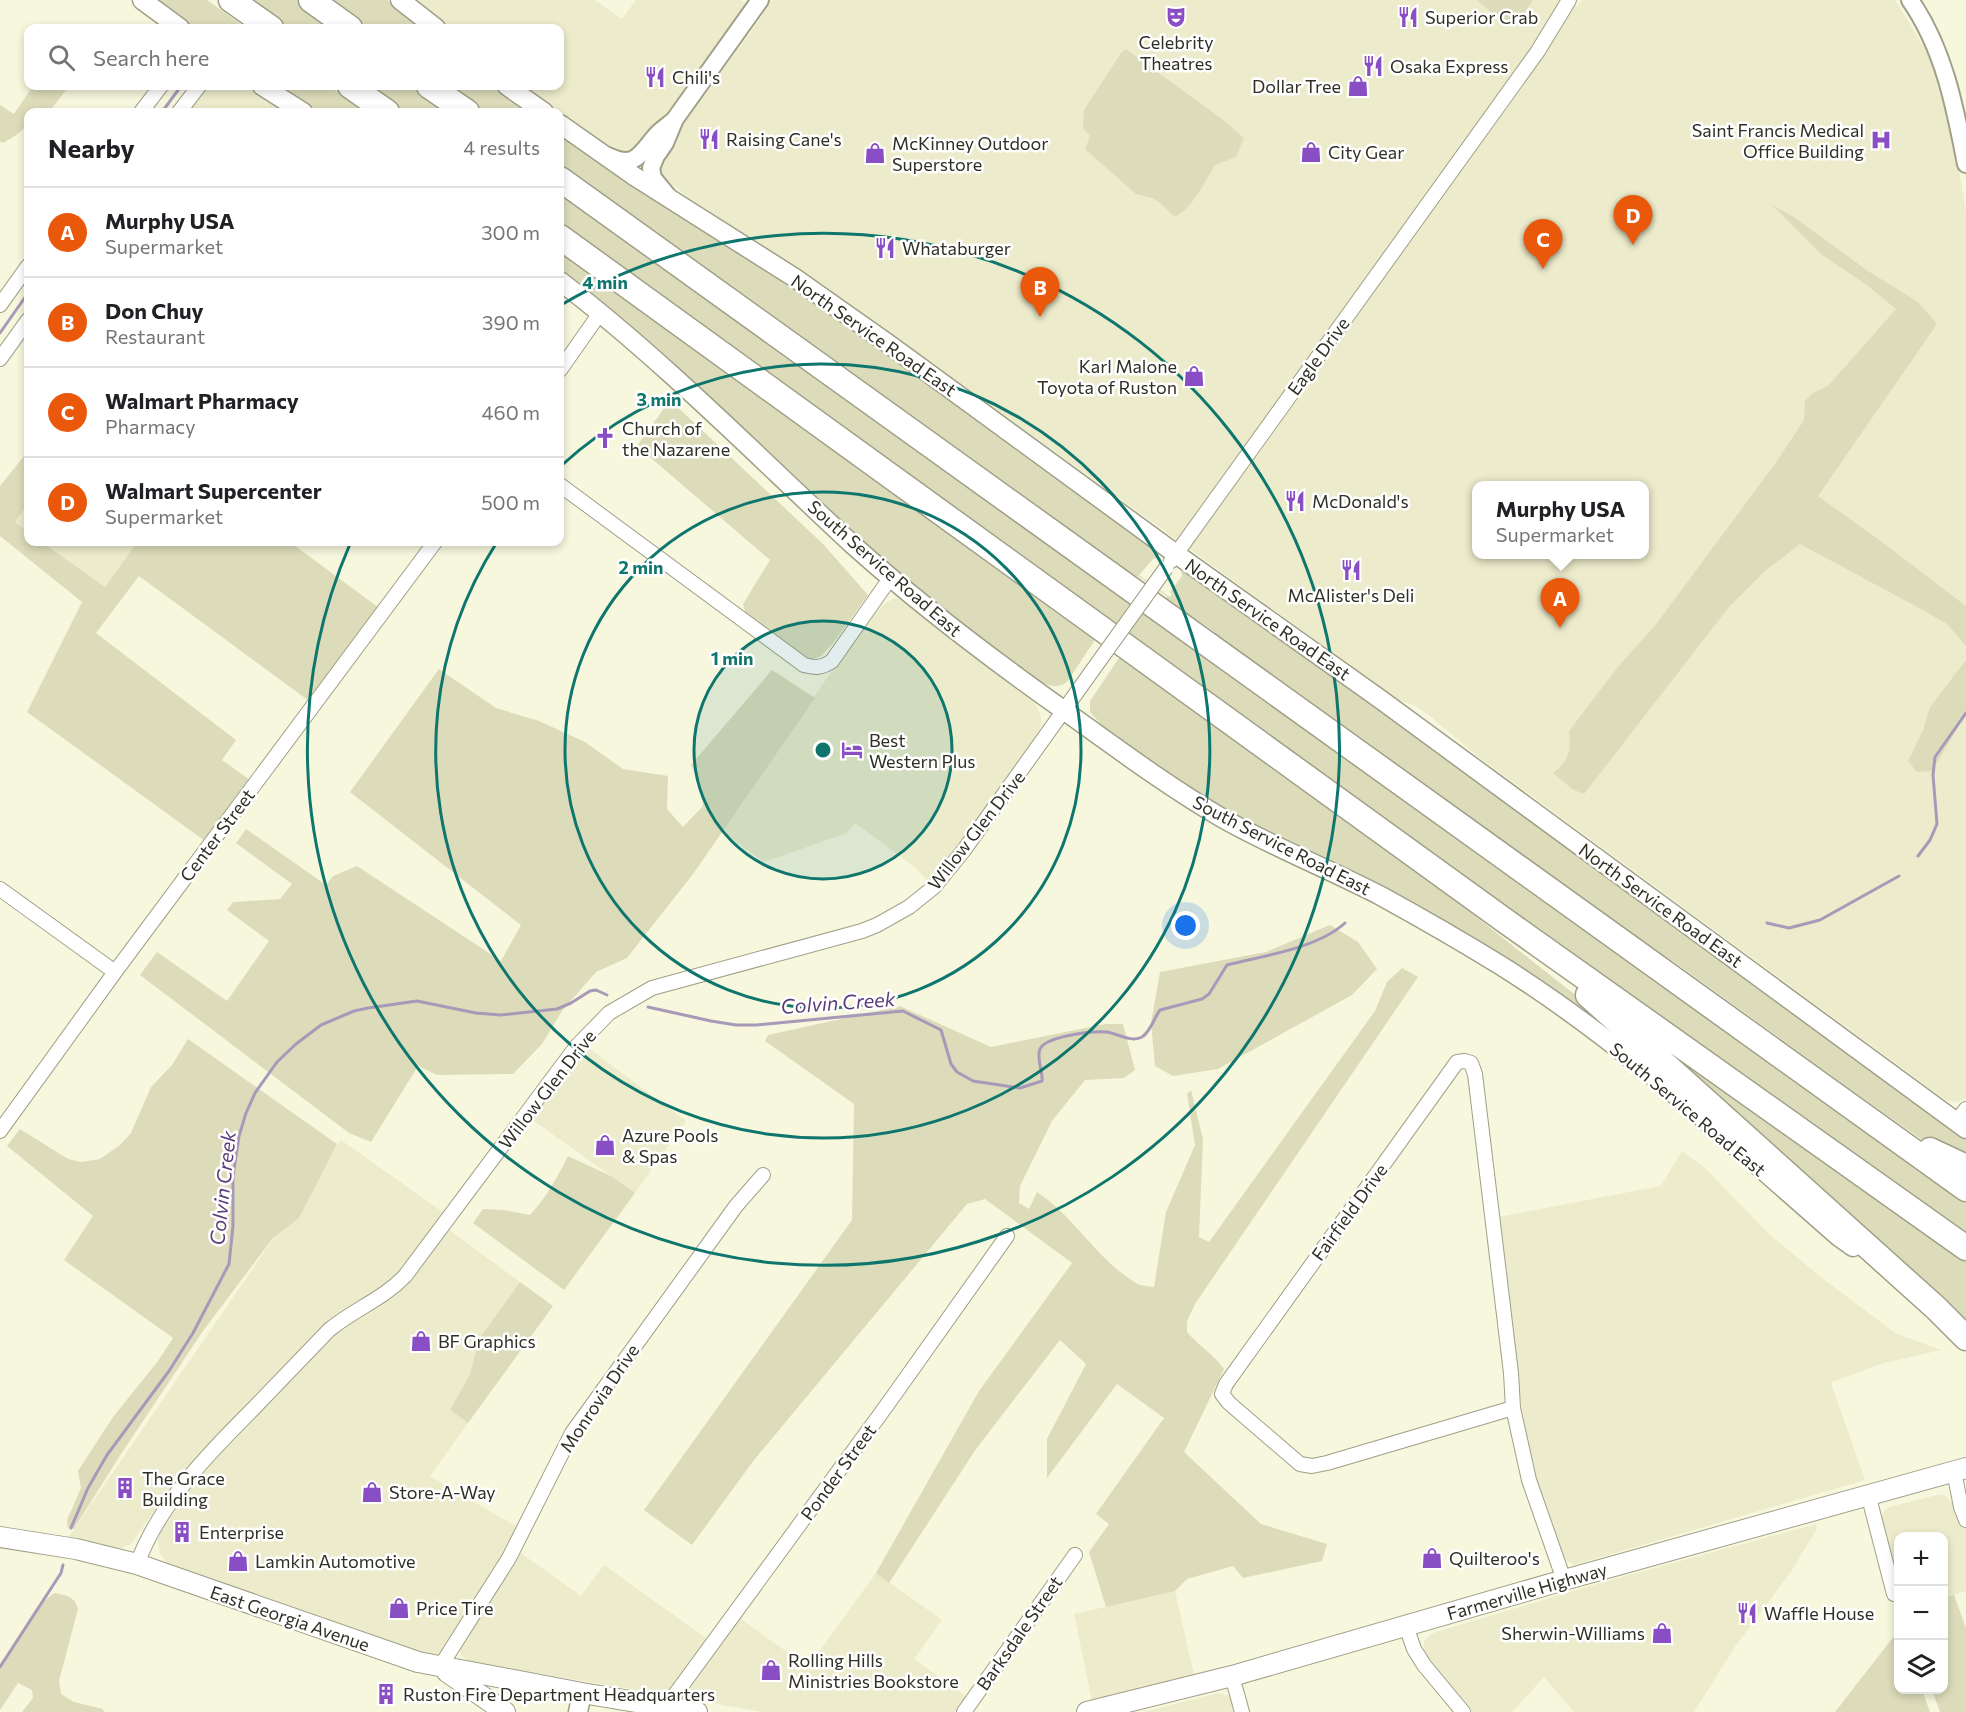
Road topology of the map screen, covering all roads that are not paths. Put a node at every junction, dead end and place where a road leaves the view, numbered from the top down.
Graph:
1 (142, 0) edge
2 (231, 0) edge
3 (311, 0) edge
4 (400, 0) edge
5 (760, 0) edge
6 (1569, 0) edge
7 (1910, 0) edge
8 (175, 24) edge
9 (265, 24) edge
10 (344, 24) edge
11 (431, 24) edge
12 (158, 90) edge
13 (196, 90) edge
14 (268, 90) edge
15 (356, 90) edge
16 (435, 90) edge
17 (513, 90) edge
18 (144, 108) edge
19 (183, 108) edge
20 (297, 108) edge
21 (381, 108) edge
22 (461, 108) edge
23 (538, 108) edge
24 (675, 119) junction
25 (564, 127) edge
26 (601, 153) junction
27 (1966, 164) edge
28 (564, 182) edge
29 (672, 200) junction
30 (564, 240) edge
31 (24, 272) edge
32 (564, 284) edge
33 (0, 305) edge
34 (600, 313) junction
35 (24, 326) edge
36 (0, 359) edge
37 (564, 364) edge
38 (564, 488) edge
39 (432, 546) edge
40 (1171, 561) junction
41 (891, 577) junction
42 (1064, 711) junction
43 (0, 889) edge
44 (1504, 920) junction
45 (115, 972) junction
46 (1963, 1120) edge
47 (1878, 1126) junction
48 (0, 1131) edge
49 (1966, 1167) edge
50 (763, 1175) dead end
51 (1966, 1189) edge
52 (1007, 1236) dead end
53 (1966, 1248) edge
54 (1914, 1289) junction
55 (1966, 1338) edge
56 (1513, 1408) junction
57 (1960, 1470) edge
58 (1868, 1494) junction
59 (1966, 1520) edge
60 (0, 1538) edge
61 (1075, 1555) dead end
62 (137, 1564) junction
63 (1564, 1580) junction
64 (1894, 1594) dead end
65 (1406, 1626) junction
66 (440, 1667) junction
67 (1232, 1676) junction
68 (580, 1702) edge
69 (666, 1707) junction
70 (506, 1712) edge
71 (697, 1712) edge
72 (964, 1712) edge
73 (1087, 1712) edge
74 (1242, 1712) edge
75 (1463, 1712) edge

1 - 8 main road
2 - 9 highway
3 - 10 highway
4 - 11 main road
5 - 24 street
6 - 40 street, Eagle Drive
7 - 27 street
12 - 18 street
13 - 19 street
14 - 20 main road
15 - 21 highway
16 - 22 highway
17 - 23 main road
24 - 26 street
24 - 29 street
25 - 26 main road, North Service Road East
26 - 29 main road, North Service Road East
28 - 47 highway
29 - 40 main road, North Service Road East
30 - 44 highway
31 - 33 street
32 - 34 main road, South Service Road East
34 - 37 street
34 - 41 main road, South Service Road East
35 - 36 street
38 - 41 street
39 - 45 street, Center Street
40 - 42 street, Eagle Drive, bridge
40 - 46 main road, North Service Road East
41 - 42 main road, South Service Road East
42 - 54 main road, South Service Road East
42 - 62 street, Willow Glen Drive
43 - 45 street
44 - 53 highway
44 - 54 highway
45 - 48 street, Center Street
47 - 49 highway
47 - 51 highway
50 - 66 street, Monrovia Drive
52 - 69 street, Ponder Street
54 - 55 highway
56 - 56 street, Fairfield Drive
56 - 63 street, Fairfield Drive
57 - 58 main road, Farmerville Highway
57 - 59 street
58 - 63 main road, Farmerville Highway
58 - 64 street
60 - 62 main road, East Georgia Avenue
61 - 72 street, Barksdale Street
62 - 66 main road, East Georgia Avenue
63 - 65 main road, Farmerville Highway
65 - 67 main road, Farmerville Highway
65 - 75 street
66 - 68 main road, East Georgia Avenue
66 - 70 main road
67 - 73 main road, Farmerville Highway
67 - 74 street
68 - 69 main road
69 - 71 main road

